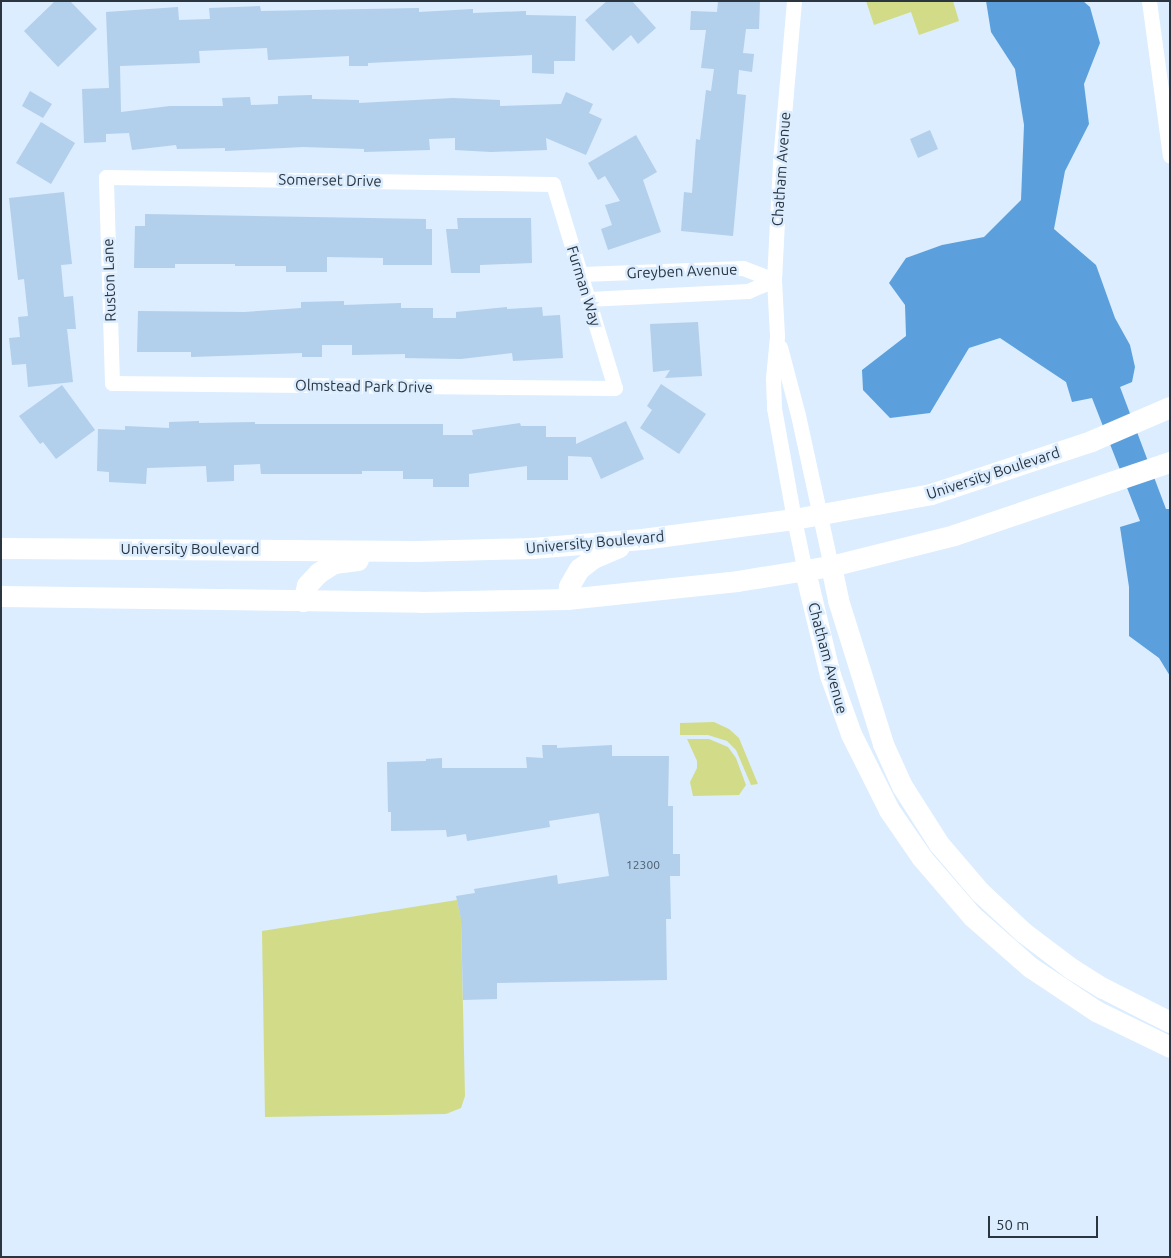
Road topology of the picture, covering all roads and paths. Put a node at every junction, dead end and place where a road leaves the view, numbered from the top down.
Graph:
1 (794, 1) edge
2 (1149, 1) edge
3 (1170, 156) edge
4 (106, 177) joint
5 (554, 184) joint
6 (581, 274) junction
7 (774, 280) junction
8 (588, 298) junction
9 (777, 336) junction
10 (112, 383) joint
11 (615, 388) joint
12 (1161, 411) edge
13 (1170, 462) edge
14 (820, 515) junction
15 (794, 519) junction
16 (642, 538) junction
17 (1, 548) edge
18 (417, 551) junction
19 (831, 566) junction
20 (805, 570) junction
21 (1, 596) edge
22 (567, 599) junction
23 (303, 601) junction
24 (962, 873) junction
25 (946, 888) junction
26 (1170, 1022) edge
27 (1170, 1047) edge

1 - 7 street, Chatham Avenue
2 - 3 street
4 - 5 street, Somerset Drive
4 - 10 street, Ruston Lane
5 - 6 street, Furman Way
6 - 7 street, Greyben Avenue
6 - 8 street, Furman Way
7 - 8 street, Greyben Avenue
7 - 9 street, Chatham Avenue
8 - 11 street, Furman Way
9 - 14 street, Chatham Avenue
9 - 15 street, Chatham Avenue
10 - 11 street, Olmstead Park Drive
12 - 14 main road, University Boulevard
13 - 19 main road
14 - 15 main road, University Boulevard
14 - 19 street, Chatham Avenue
15 - 16 main road, University Boulevard
15 - 20 street, Chatham Avenue
16 - 18 main road, University Boulevard
16 - 22 main road
17 - 18 main road, University Boulevard
18 - 23 main road
19 - 20 main road
19 - 24 main road, Chatham Avenue
20 - 22 main road
20 - 25 main road, Chatham Avenue
21 - 23 main road
22 - 23 main road
24 - 25 main road
24 - 26 main road, Chatham Avenue
25 - 27 main road, Chatham Avenue

